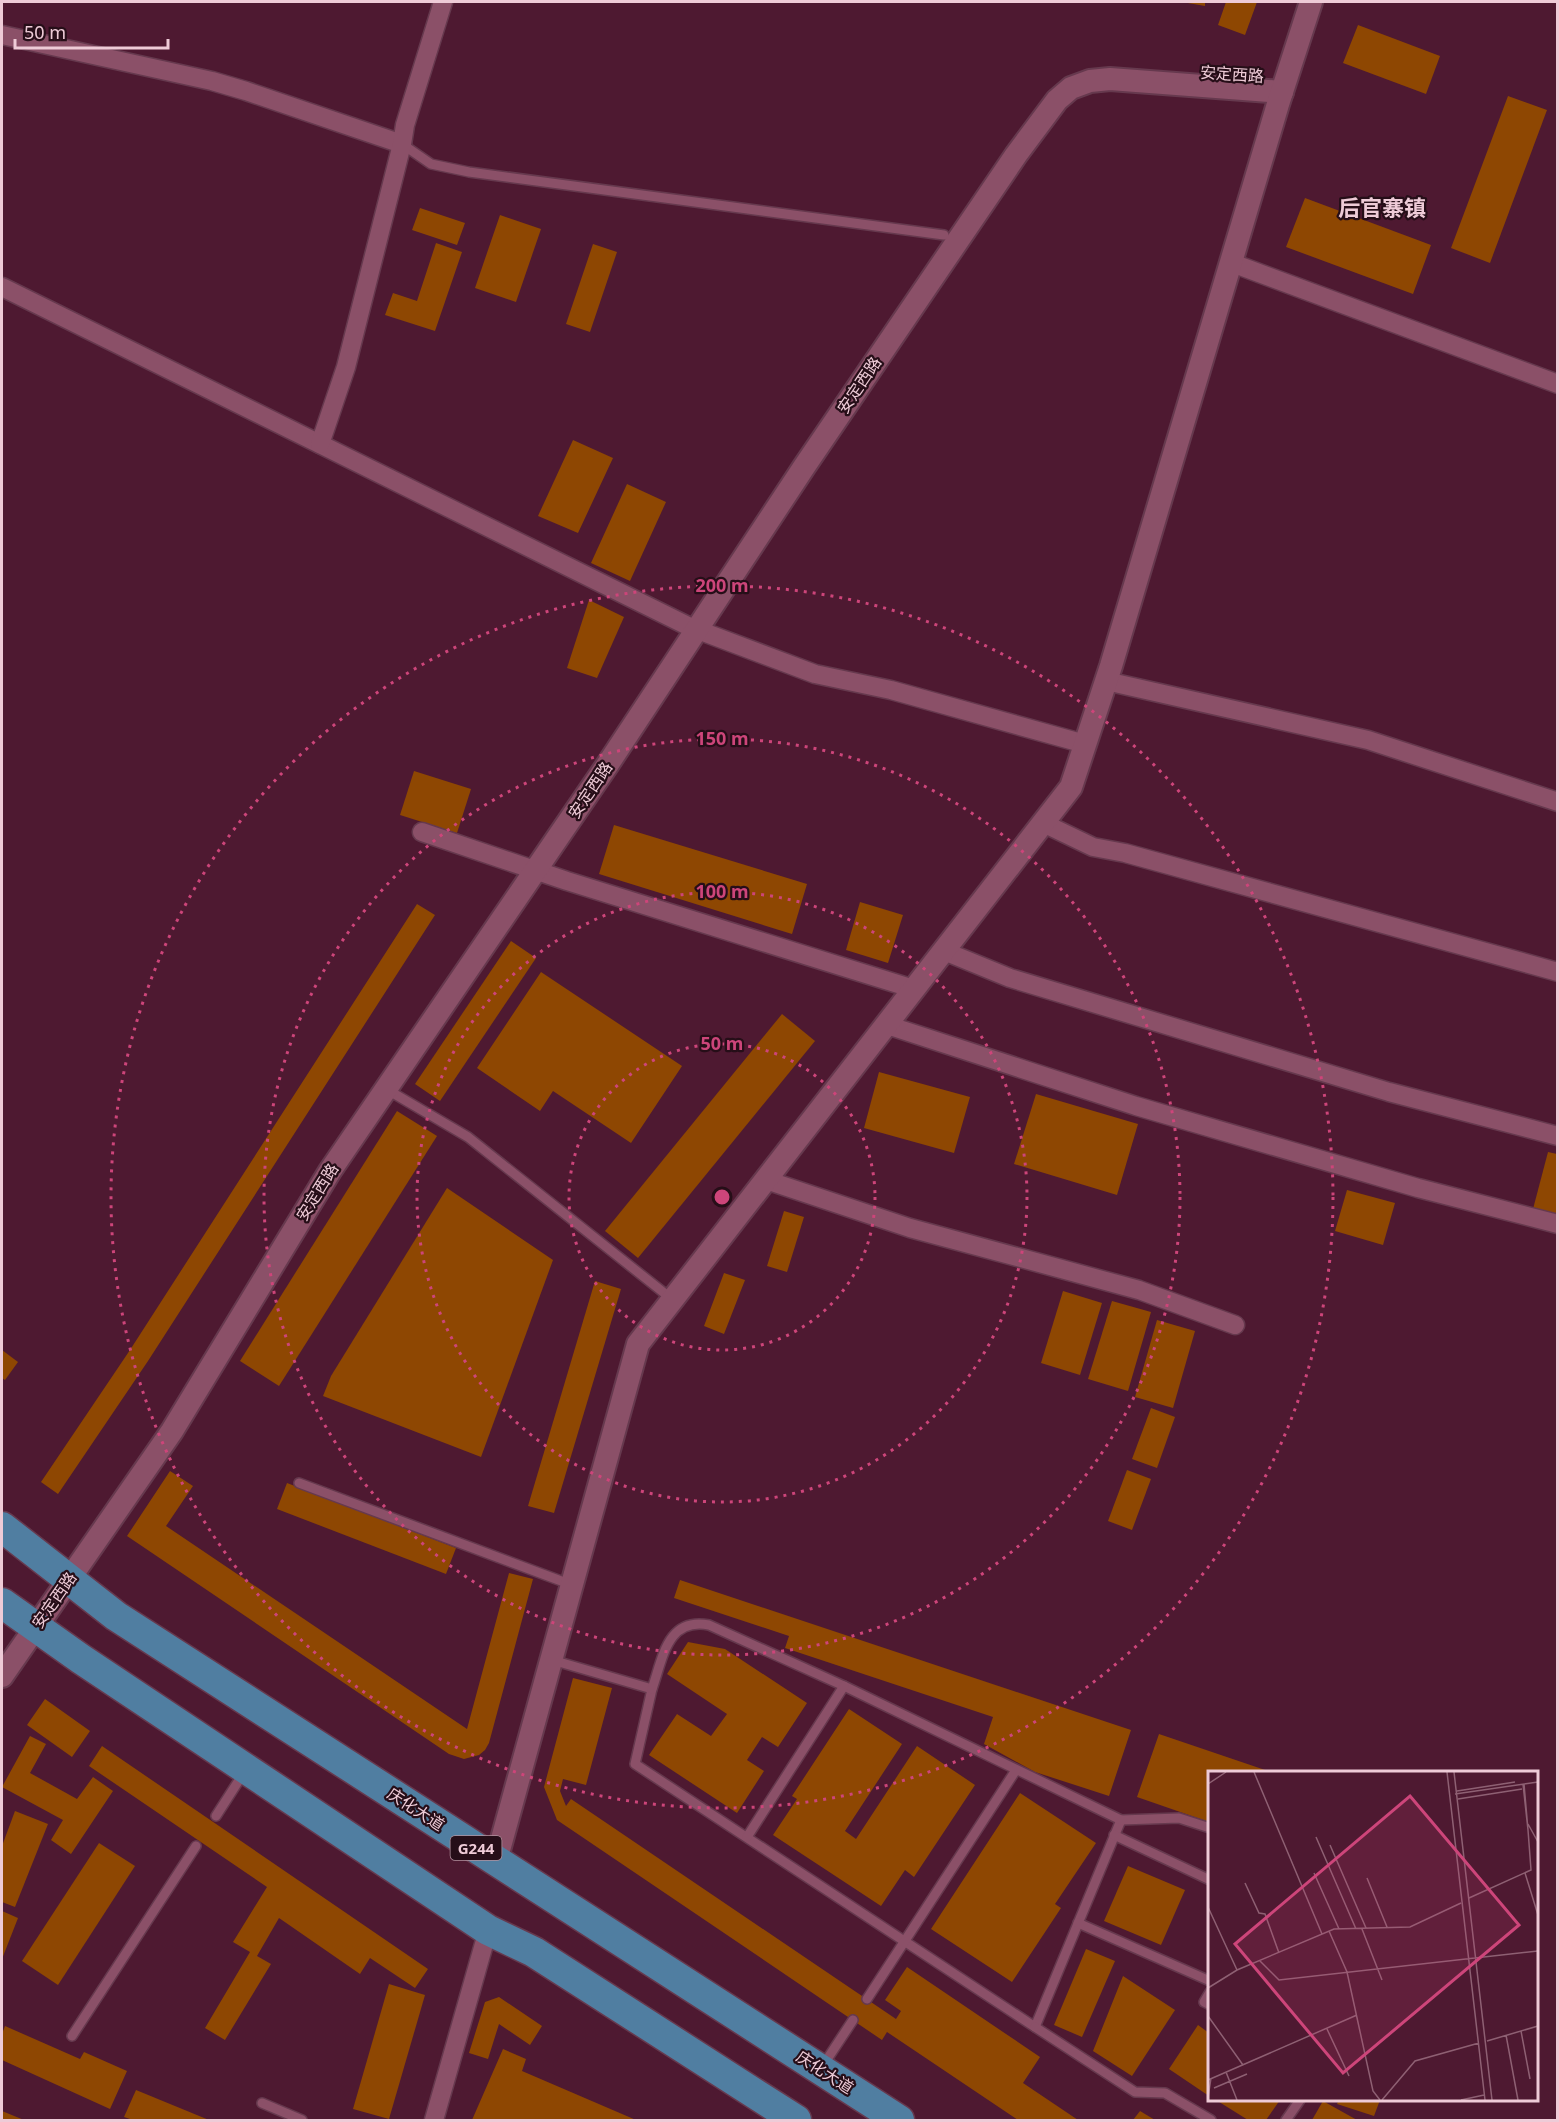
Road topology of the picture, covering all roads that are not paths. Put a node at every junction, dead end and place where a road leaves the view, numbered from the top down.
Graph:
1 (443, 2) edge
2 (1311, 2) edge
3 (2, 35) edge
4 (1284, 85) junction
5 (402, 144) junction
6 (944, 235) junction
7 (1232, 263) junction
8 (2, 287) edge
9 (1557, 384) edge
10 (320, 444) junction
11 (690, 627) junction
12 (1106, 681) junction
13 (1085, 744) junction
14 (1557, 802) edge
15 (1043, 823) junction
16 (422, 832) dead end
17 (528, 868) junction
18 (944, 951) junction
19 (1557, 972) edge
20 (914, 989) junction
21 (887, 1024) junction
22 (386, 1089) junction
23 (1557, 1136) edge
24 (766, 1180) junction
25 (1557, 1224) edge
26 (673, 1300) junction
27 (1235, 1325) dead end
28 (300, 1483) dead end
29 (2, 1527) edge
30 (63, 1574) junction
31 (572, 1586) junction
32 (20, 1616) edge
33 (2, 1649) edge
34 (552, 1660) junction
35 (2, 1676) edge
36 (844, 1686) junction
37 (652, 1689) junction
38 (246, 1769) junction
39 (1016, 1770) junction
40 (216, 1816) dead end
41 (1121, 1820) junction
42 (1208, 1828) edge
43 (1114, 1835) junction
44 (747, 1837) junction
45 (196, 1846) dead end
46 (496, 1861) junction
47 (1208, 1880) edge
48 (1078, 1923) junction
49 (488, 1930) junction
50 (905, 1941) junction
51 (1208, 1981) edge
52 (867, 1999) dead end
53 (853, 2020) dead end
54 (1035, 2027) junction
55 (72, 2036) dead end
56 (820, 2069) junction
57 (1299, 2101) edge
58 (262, 2103) dead end
59 (302, 2121) edge
60 (434, 2121) edge
61 (796, 2121) edge
62 (899, 2121) edge
63 (1211, 2121) edge
64 (1286, 2121) edge

1 - 5 street
2 - 4 street
3 - 5 street
4 - 6 street, 安定西路
4 - 7 street
4 - 11 street, 安定西路
5 - 6 lane
5 - 10 street
6 - 11 street, 安定西路
7 - 9 street
7 - 12 street
8 - 10 street
10 - 11 street
11 - 13 street
11 - 17 street, 安定西路
12 - 13 street
12 - 14 street
13 - 15 street
15 - 18 street
15 - 19 street
16 - 17 street
17 - 20 street
17 - 22 street, 安定西路
17 - 30 street, 安定西路
18 - 20 street
18 - 23 street
20 - 21 street
21 - 24 street
21 - 25 street
22 - 26 lane
22 - 30 street, 安定西路
24 - 26 street
24 - 27 street
26 - 31 street
28 - 31 lane
29 - 30 highway, 庆化大道 / G244
30 - 32 street, 安定西路
30 - 46 highway, 庆化大道 / G244
31 - 34 street
32 - 33 street, 安定西路
32 - 35 street, 安定西路
32 - 38 highway
34 - 37 lane
34 - 46 street
36 - 37 lane
36 - 39 lane
36 - 44 lane
37 - 44 lane
38 - 40 lane
38 - 49 highway
39 - 41 lane
39 - 50 lane
41 - 42 lane
41 - 43 lane
43 - 47 lane
43 - 48 lane
44 - 50 lane
45 - 55 lane
46 - 56 highway, 庆化大道 / G244
48 - 51 lane
48 - 54 lane
49 - 60 street
49 - 61 highway
50 - 52 lane
50 - 54 lane
53 - 56 lane
54 - 63 lane
56 - 62 highway, 庆化大道 / G244
57 - 64 lane
58 - 59 lane

